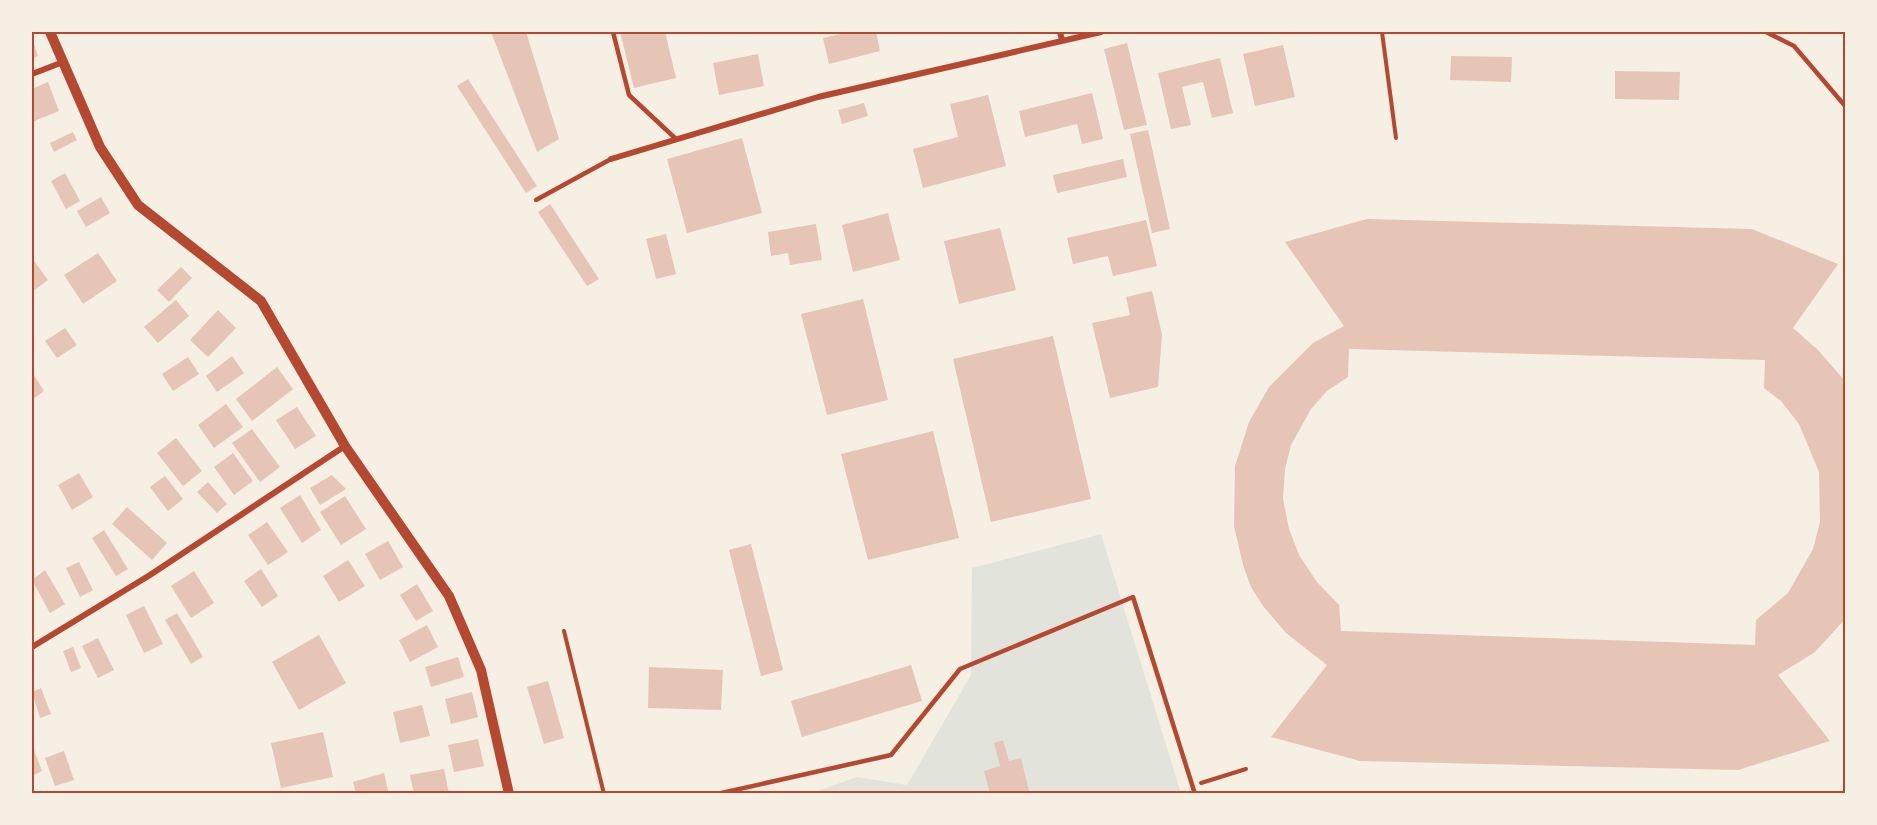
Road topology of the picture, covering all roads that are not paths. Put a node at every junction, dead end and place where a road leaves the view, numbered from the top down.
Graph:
1 (50, 32) edge
2 (613, 32) edge
3 (1060, 32) edge
4 (1101, 32) edge
5 (1767, 32) edge
6 (1062, 40) junction
7 (63, 62) junction
8 (32, 74) edge
9 (1845, 107) edge
10 (676, 139) junction
11 (611, 159) joint
12 (536, 200) dead end
13 (345, 446) junction
14 (32, 647) edge
15 (509, 794) edge
16 (717, 794) edge
17 (1194, 794) edge

1 - 7 street
2 - 10 lane
3 - 6 street
4 - 6 street
5 - 9 lane
6 - 10 street
7 - 8 street
7 - 13 street
10 - 11 street
11 - 12 lane
13 - 14 street
13 - 15 street
16 - 17 lane

